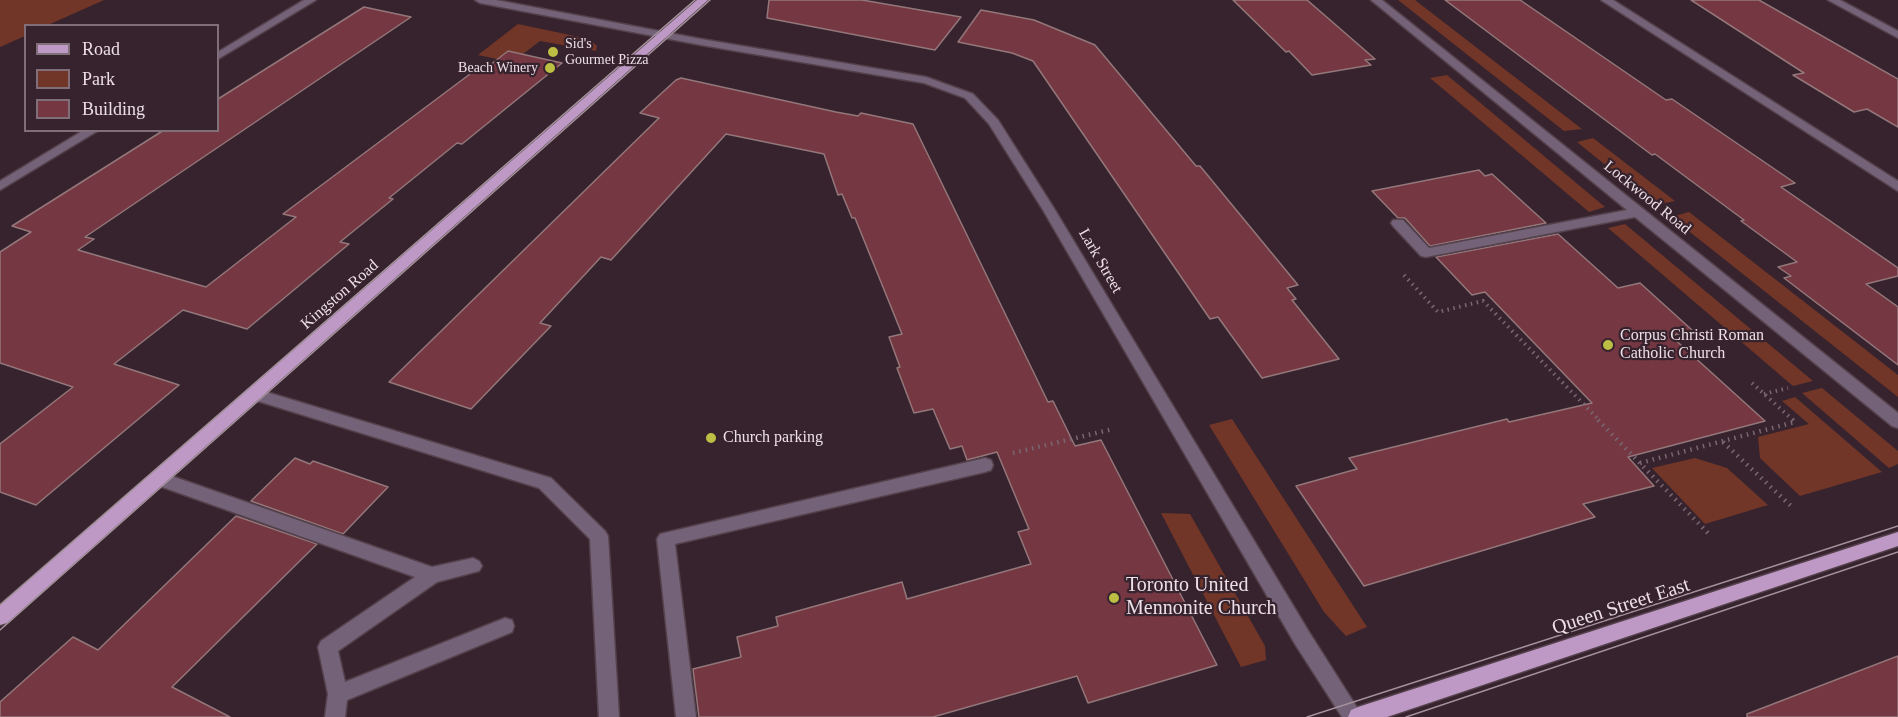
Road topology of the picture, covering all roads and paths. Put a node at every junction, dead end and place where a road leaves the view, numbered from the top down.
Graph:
1 (311, 0) edge
2 (480, 0) edge
3 (703, 0) edge
4 (1376, 0) edge
5 (1606, 0) edge
6 (1833, 0) edge
7 (1898, 34) edge
8 (664, 35) junction
9 (219, 55) edge
10 (90, 132) edge
11 (0, 186) edge
12 (1898, 188) edge
13 (1638, 212) junction
14 (1398, 223) dead end
15 (1401, 271) dead end
16 (1752, 384) dead end
17 (1788, 388) dead end
18 (253, 394) junction
19 (1764, 394) junction
20 (1898, 422) edge
21 (1113, 429) dead end
22 (1722, 442) junction
23 (1640, 463) junction
24 (985, 465) joint
25 (160, 479) junction
26 (1793, 508) dead end
27 (1708, 533) dead end
28 (1898, 539) edge
29 (473, 566) dead end
30 (432, 575) junction
31 (0, 617) edge
32 (505, 626) dead end
33 (338, 694) junction
34 (335, 717) edge
35 (609, 717) edge
36 (686, 717) edge
37 (1353, 717) edge
38 (1358, 717) edge

1 - 9 street
2 - 8 street, Lark Street
3 - 8 main road, Kingston Road
4 - 13 street, Lockwood Road
5 - 12 street
6 - 7 street
8 - 18 main road, Kingston Road
8 - 37 street, Lark Street
10 - 11 street
13 - 14 street
13 - 20 street, Lockwood Road
15 - 23 path
16 - 19 path
17 - 19 path
18 - 25 main road, Kingston Road
18 - 35 street
19 - 22 path
21 - 24 path
22 - 23 path
22 - 26 path
23 - 27 path
24 - 36 street
25 - 30 street
25 - 31 main road, Kingston Road
28 - 38 main road, Queen Street East
29 - 30 street
30 - 33 street
32 - 33 street
33 - 34 street

